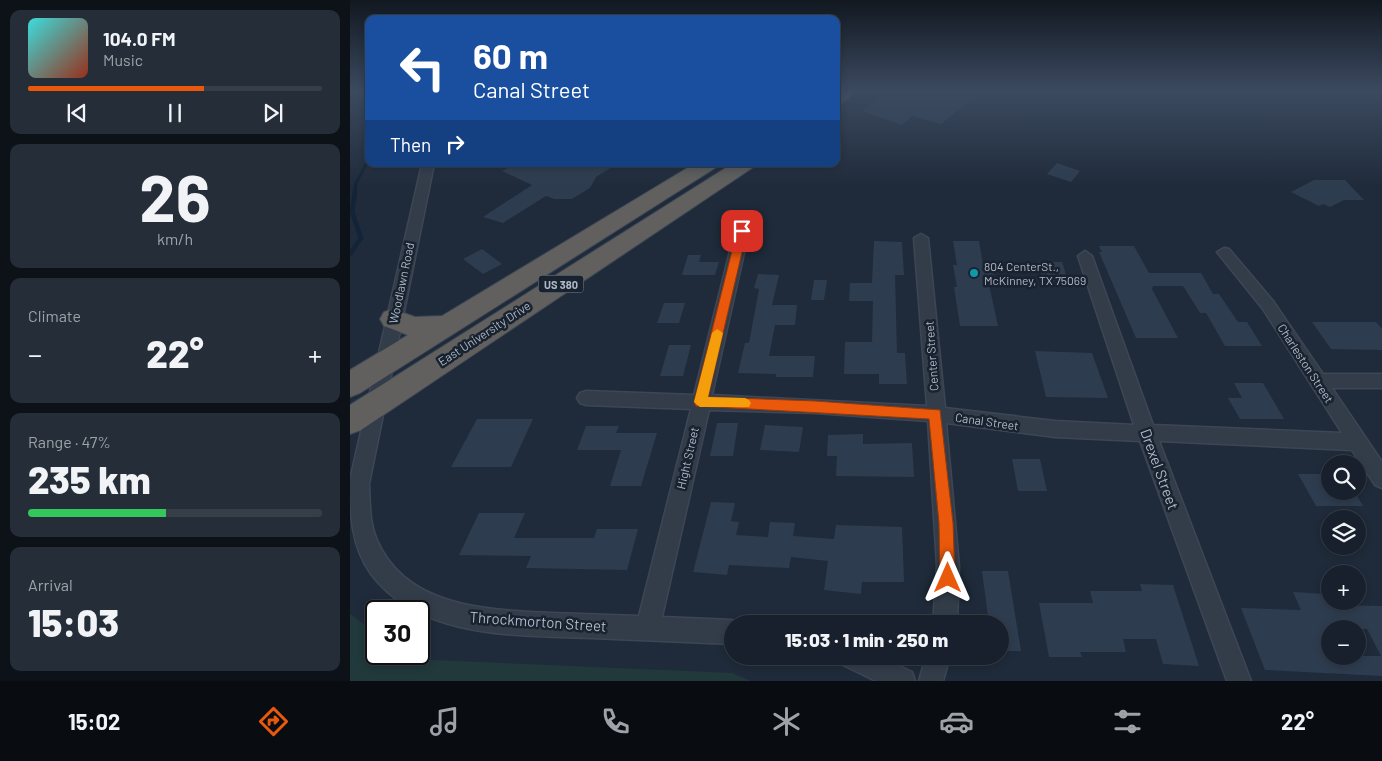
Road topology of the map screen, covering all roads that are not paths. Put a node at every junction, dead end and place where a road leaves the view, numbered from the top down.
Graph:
1 (427, 167) edge
2 (704, 167) edge
3 (739, 167) edge
4 (653, 210) junction
5 (742, 231) dead end
6 (921, 238) dead end
7 (1224, 252) dead end
8 (1085, 256) dead end
9 (393, 319) junction
10 (447, 325) junction
11 (384, 364) junction
12 (1318, 381) junction
13 (1382, 381) edge
14 (350, 385) edge
15 (586, 398) dead end
16 (700, 402) junction
17 (376, 403) junction
18 (935, 414) junction
19 (350, 421) edge
20 (1146, 432) junction
21 (1358, 442) junction
22 (1382, 479) edge
23 (945, 615) edge
24 (648, 628) junction
25 (724, 632) edge
26 (871, 665) edge
27 (936, 665) edge
28 (904, 681) edge
29 (932, 681) edge
30 (1239, 681) edge

1 - 9 street, Woodlawn Road
2 - 4 highway, East University Drive / US 380
3 - 4 highway, East University Drive / US 380
4 - 10 highway, East University Drive / US 380
4 - 17 highway, East University Drive / US 380
5 - 16 street, Hight Street
6 - 18 street, Center Street
7 - 12 street, Charleston Street
8 - 20 street, Drexel Street
9 - 10 highway
9 - 11 street, Woodlawn Road
10 - 11 highway, East University Drive / US 380
11 - 14 highway, East University Drive / US 380
11 - 17 street, Woodlawn Road
12 - 13 street
12 - 21 street, Charleston Street
15 - 16 street, Canal Street
16 - 18 street, Canal Street
16 - 24 street, Hight Street
17 - 19 highway, East University Drive / US 380
17 - 24 street, Throckmorton Street
18 - 20 street, Canal Street
18 - 23 street, Center Street
20 - 21 street, Canal Street
20 - 30 street, Drexel Street
21 - 22 street, Charleston Street
24 - 25 street, Throckmorton Street
26 - 28 street
27 - 29 street

